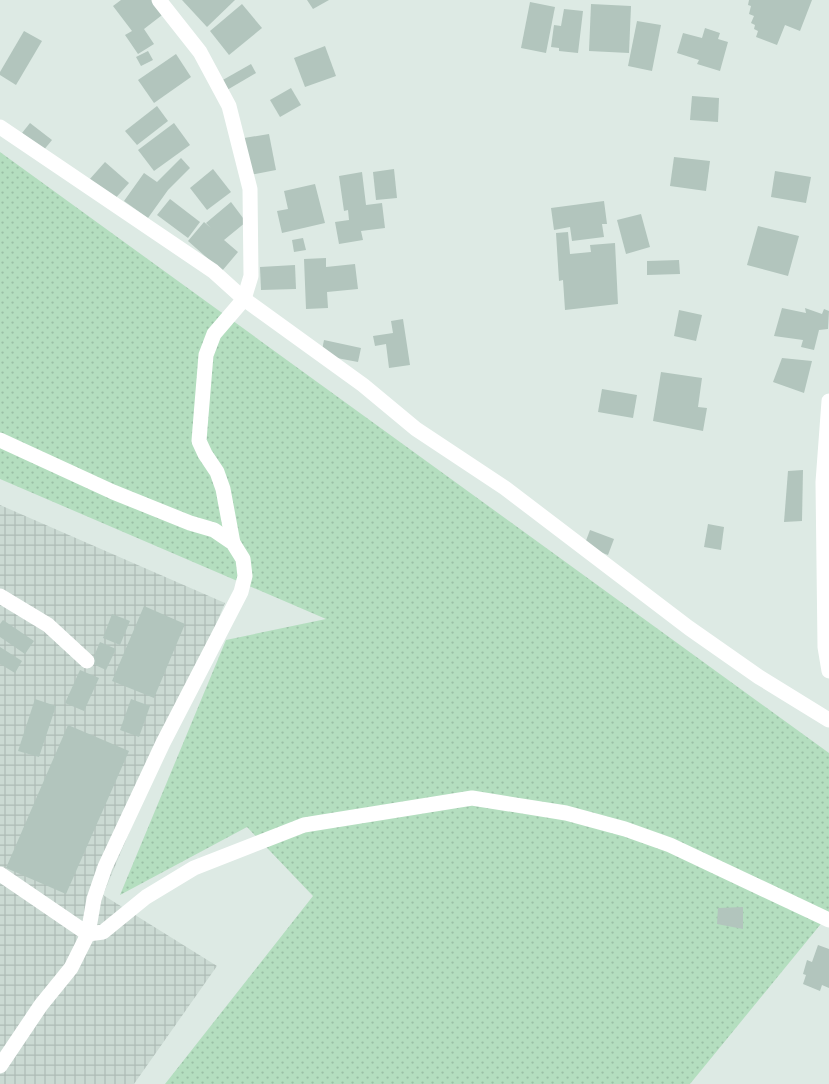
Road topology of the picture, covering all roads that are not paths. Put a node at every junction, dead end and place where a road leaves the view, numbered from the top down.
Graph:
1 (159, 0) edge
2 (0, 126) edge
3 (244, 299) junction
4 (829, 401) edge
5 (0, 440) edge
6 (233, 543) junction
7 (0, 596) edge
8 (827, 623) edge
9 (87, 661) dead end
10 (829, 671) edge
11 (829, 720) edge
12 (0, 874) edge
13 (829, 920) edge
14 (88, 934) junction
15 (2, 1060) edge

1 - 3 street
2 - 3 street
3 - 6 street
3 - 11 street
4 - 8 street
5 - 6 street
6 - 14 street
7 - 9 street
8 - 10 street
12 - 14 street
13 - 14 street
14 - 15 street

